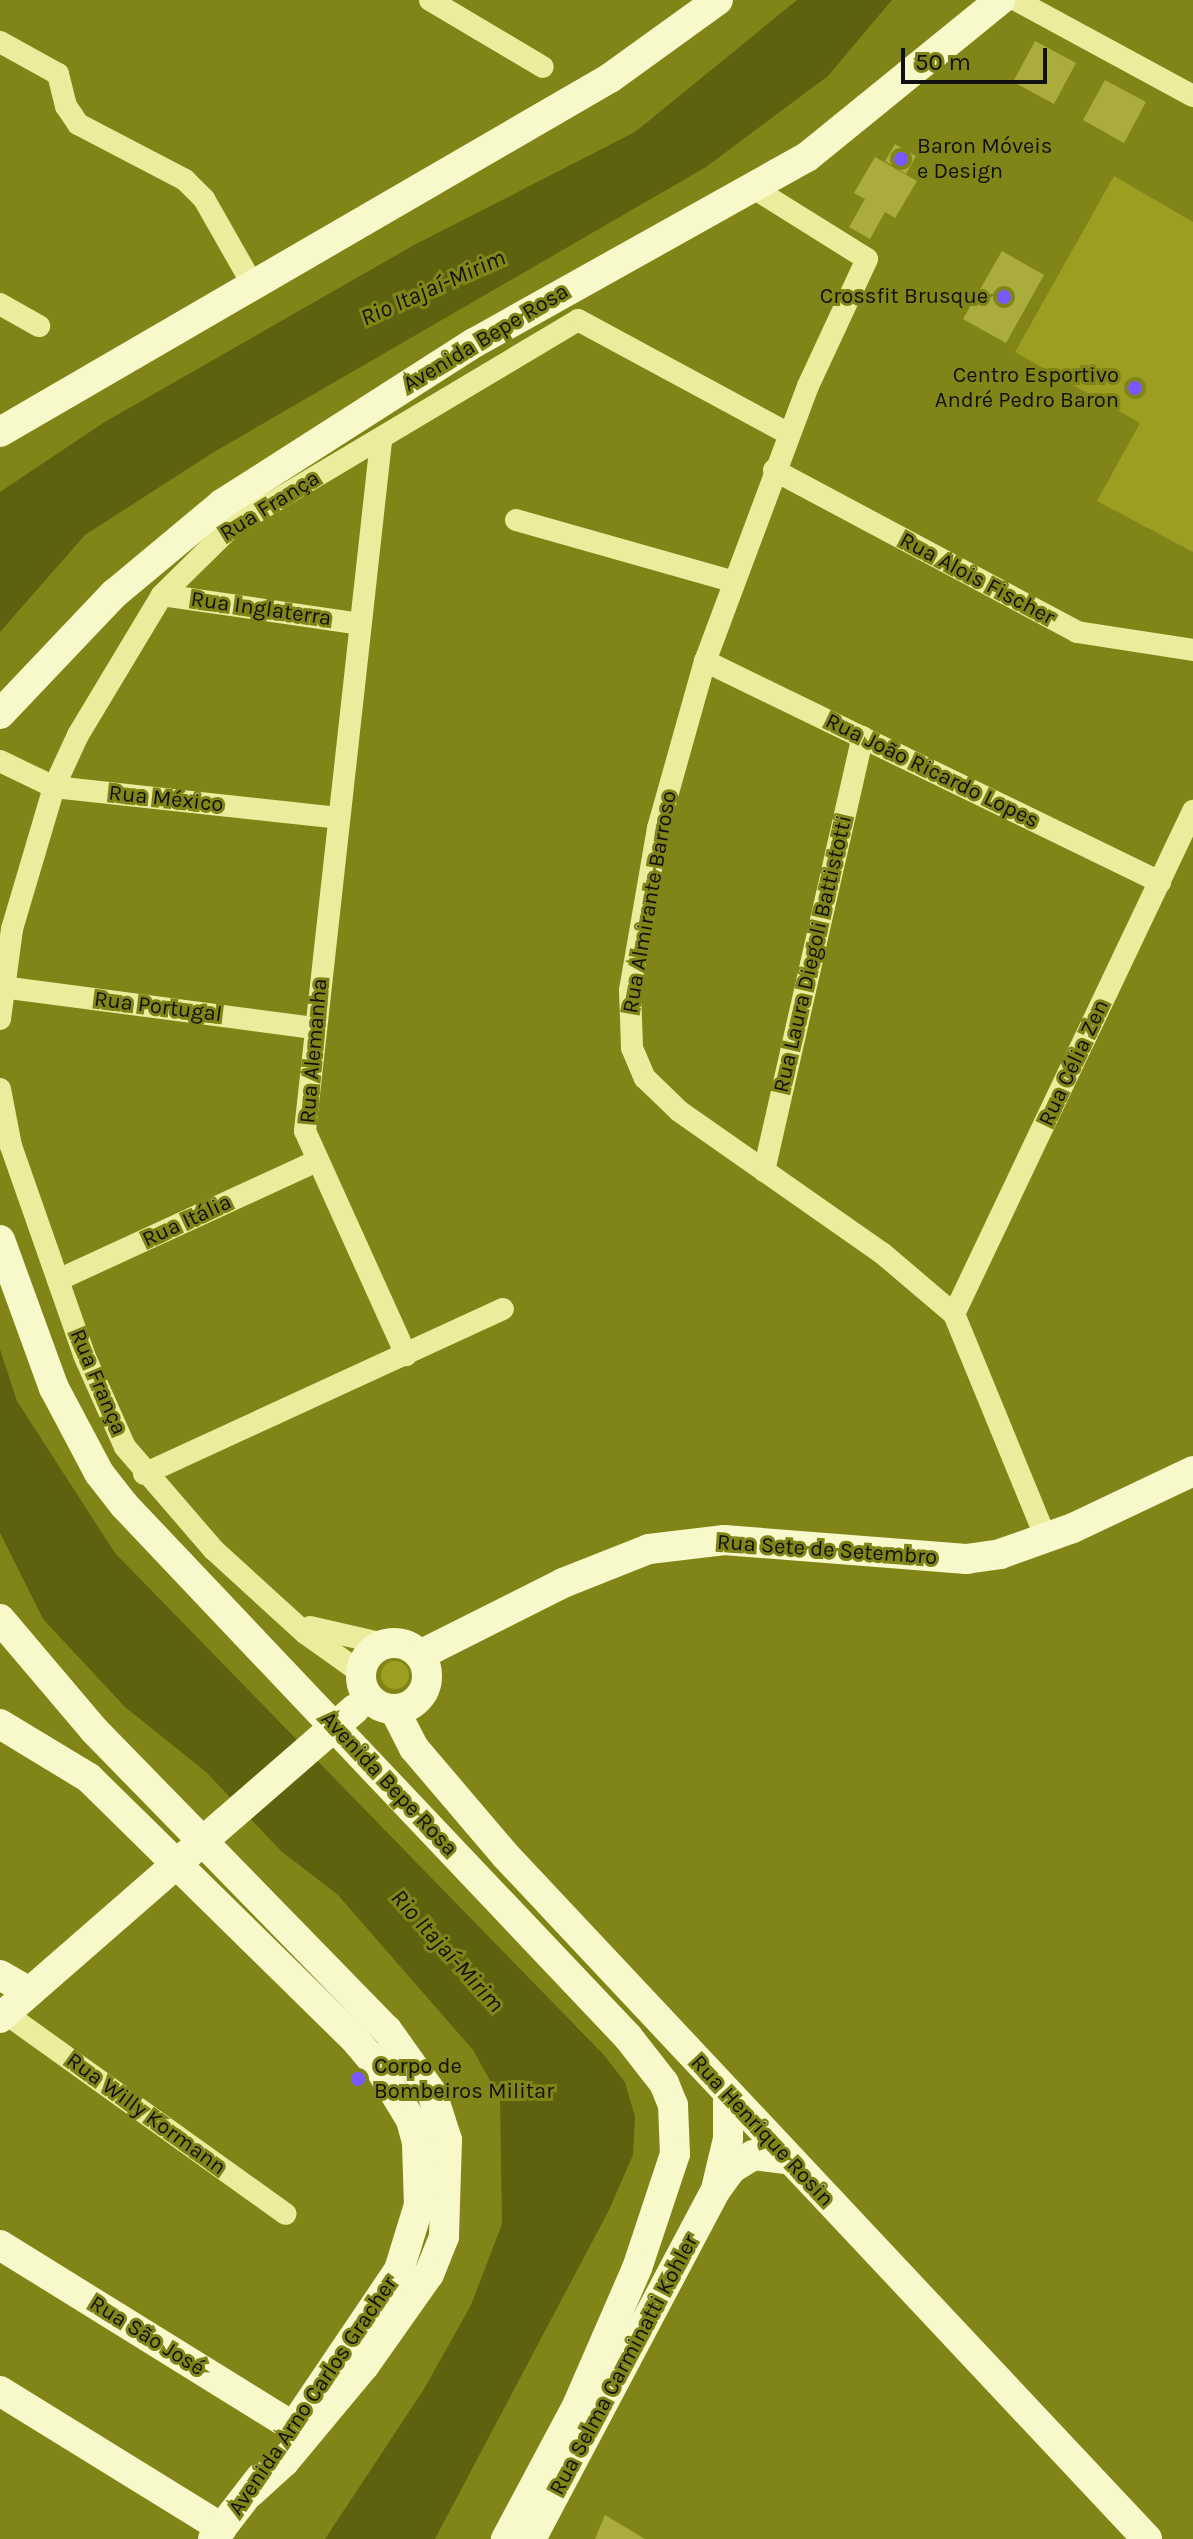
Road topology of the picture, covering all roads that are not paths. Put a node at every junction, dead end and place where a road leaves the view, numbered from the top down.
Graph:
1 (430, 0) edge
2 (718, 0) edge
3 (1000, 0) edge
4 (1016, 0) edge
5 (0, 42) edge
6 (543, 67) dead end
7 (1193, 96) edge
8 (755, 189) junction
9 (254, 287) junction
10 (0, 304) edge
11 (39, 326) dead end
12 (0, 432) edge
13 (789, 434) junction
14 (381, 441) junction
15 (774, 470) junction
16 (516, 520) dead end
17 (731, 581) junction
18 (162, 595) junction
19 (360, 624) junction
20 (1193, 650) edge
21 (705, 661) junction
22 (0, 714) edge
23 (863, 737) junction
24 (0, 761) edge
25 (54, 787) junction
26 (1193, 811) edge
27 (338, 818) junction
28 (1160, 882) junction
29 (2, 987) junction
30 (0, 1019) edge
31 (315, 1028) junction
32 (0, 1089) edge
33 (315, 1162) junction
34 (764, 1171) junction
35 (0, 1240) edge
36 (58, 1280) junction
37 (503, 1309) dead end
38 (954, 1314) junction
39 (406, 1355) junction
40 (1193, 1471) edge
41 (144, 1474) junction
42 (1046, 1538) junction
43 (0, 1619) edge
44 (290, 1620) junction
45 (384, 1644) junction
46 (420, 1655) junction
47 (369, 1697) junction
48 (0, 1724) edge
49 (182, 1859) junction
50 (0, 1975) edge
51 (29, 1992) junction
52 (2, 2015) edge
53 (728, 2095) junction
54 (788, 2159) junction
55 (716, 2190) junction
56 (286, 2214) dead end
57 (0, 2245) edge
58 (603, 2340) junction
59 (0, 2391) edge
60 (293, 2427) junction
61 (583, 2439) junction
62 (250, 2493) junction
63 (514, 2494) junction
64 (218, 2534) edge
65 (486, 2539) edge
66 (494, 2539) edge
67 (506, 2539) edge
68 (531, 2539) edge
69 (1147, 2539) edge

1 - 6 street
2 - 9 main road
3 - 8 main road, Avenida Bepe Rosa
4 - 7 street
5 - 9 street
8 - 13 street, Rua Almirante Barroso
8 - 22 main road, Avenida Bepe Rosa
9 - 12 main road
10 - 11 street
13 - 14 street, Rua França
13 - 15 street, Rua Almirante Barroso
14 - 18 street, Rua França
14 - 19 street, Rua Alemanha
15 - 17 street, Rua Almirante Barroso
15 - 20 street, Rua Alois Fischer
16 - 17 street
17 - 21 street, Rua Almirante Barroso
18 - 19 street, Rua Inglaterra
18 - 25 street, Rua França
19 - 27 street, Rua Alemanha
21 - 23 street, Rua João Ricardo Lopes
21 - 34 street, Rua Almirante Barroso
23 - 28 street, Rua João Ricardo Lopes
23 - 34 street, Rua Laura Diegoli Battistotti
24 - 25 street, Rua México
25 - 27 street, Rua México
25 - 29 street, Rua França
26 - 28 street, Rua Célia Zen
27 - 31 street, Rua Alemanha
28 - 38 street, Rua Célia Zen
29 - 30 street, Rua França
29 - 31 street, Rua Portugal
31 - 33 street, Rua Alemanha
32 - 36 street, Rua França
33 - 36 street, Rua Itália
33 - 39 street, Rua Alemanha
34 - 38 street, Rua Almirante Barroso
35 - 58 main road, Avenida Bepe Rosa
36 - 41 street, Rua França
37 - 39 street
38 - 42 street, Rua Almirante Barroso
39 - 41 street
40 - 42 main road, Rua Sete de Setembro
41 - 44 street, Rua França
42 - 46 main road, Rua Sete de Setembro
43 - 62 main road
44 - 45 street, Rua França
44 - 47 street, Rua França
45 - 46 main road
45 - 47 main road
46 - 47 main road
47 - 49 main road, bridge
47 - 53 main road, Rua Henrique Rosin
48 - 49 main road, Avenida Arno Carlos Gracher
49 - 51 main road
49 - 60 main road, Avenida Arno Carlos Gracher
50 - 51 main road
51 - 52 main road
52 - 56 street, Rua Willy Kormann
53 - 54 main road, Rua Henrique Rosin
53 - 55 main road, Rua Selma Carminatti Kohler
54 - 55 main road, Rua Selma Carminatti Kohler
54 - 69 main road, Rua Henrique Rosin
55 - 61 main road, Rua Selma Carminatti Kohler
57 - 60 main road, Rua São José
58 - 63 main road, Avenida Bepe Rosa
58 - 67 main road, Avenida Bepe Rosa
59 - 64 main road
60 - 62 main road, Avenida Arno Carlos Gracher
61 - 67 main road
61 - 68 main road, Rua Selma Carminatti Kohler
62 - 64 main road, Avenida Arno Carlos Gracher
63 - 65 main road, Avenida Bepe Rosa
63 - 66 main road

